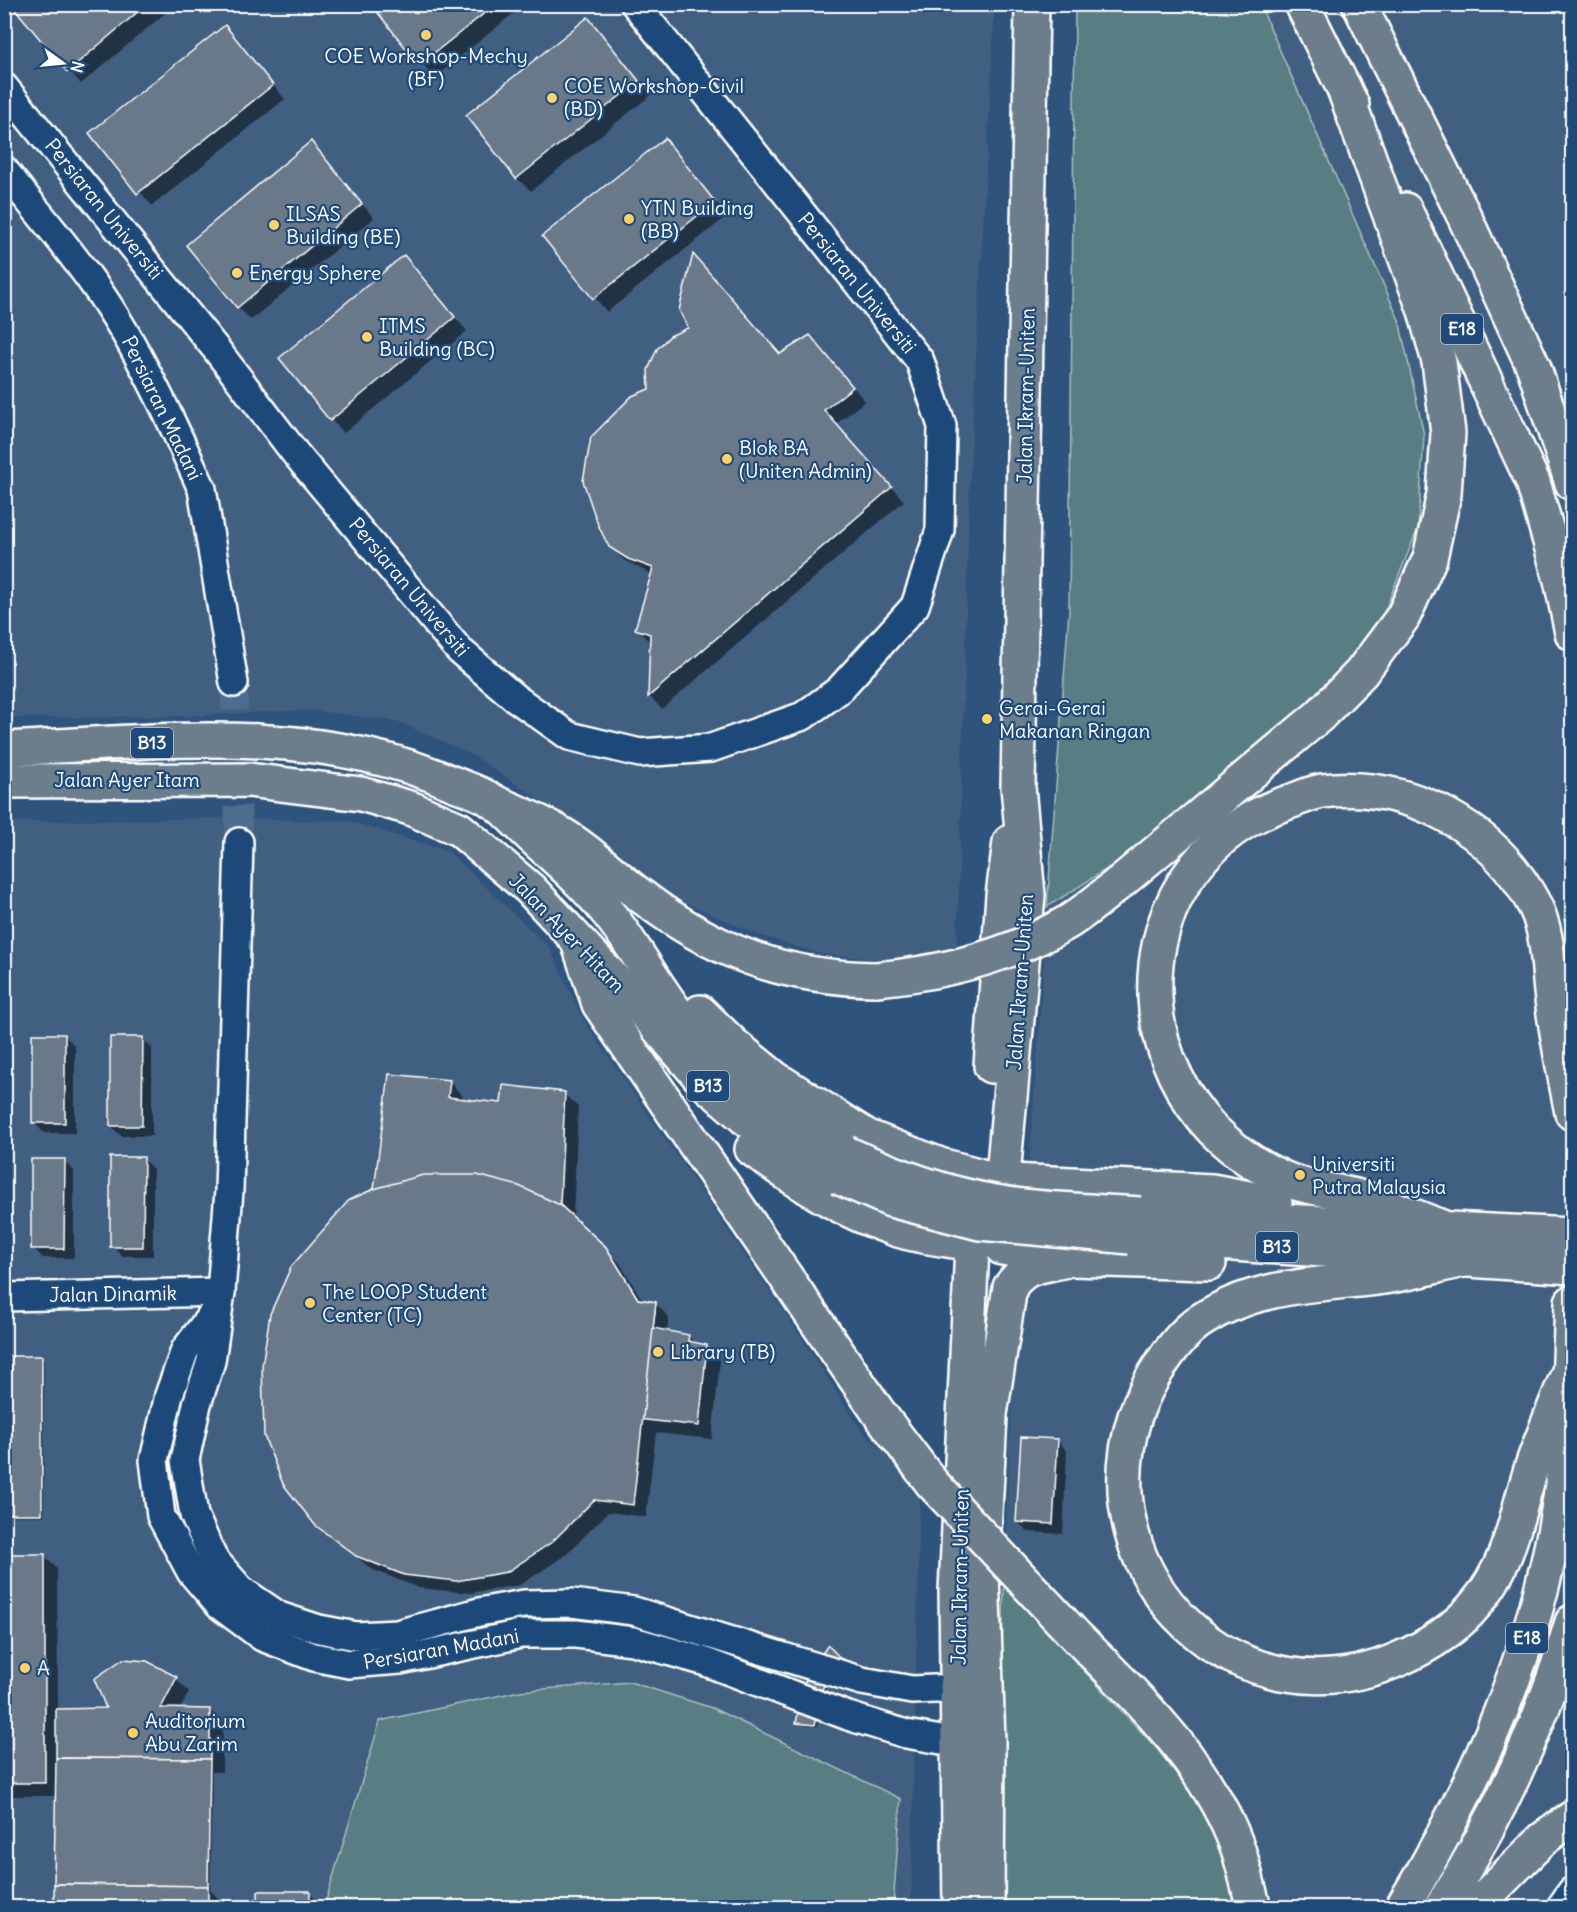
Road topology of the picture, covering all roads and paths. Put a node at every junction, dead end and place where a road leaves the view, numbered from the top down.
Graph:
1 (635, 4) edge
2 (1032, 4) edge
3 (1302, 4) edge
4 (1359, 4) edge
5 (1343, 86) junction
6 (4, 87) edge
7 (4, 170) edge
8 (1534, 368) junction
9 (1572, 431) edge
10 (1572, 483) edge
11 (1572, 633) edge
12 (234, 683) tunnel mouth
13 (299, 743) joint
14 (4, 749) edge
15 (249, 780) joint
16 (4, 781) edge
17 (492, 801) junction
18 (239, 842) tunnel mouth
19 (578, 942) junction
20 (629, 942) junction
21 (601, 968) junction
22 (1572, 1113) edge
23 (842, 1165) junction
24 (994, 1176) junction
25 (1135, 1225) junction
26 (1395, 1226) junction
27 (1447, 1229) junction
28 (1572, 1235) edge
29 (984, 1247) junction
30 (1423, 1257) junction
31 (1070, 1259) junction
32 (1464, 1260) junction
33 (1572, 1267) edge
34 (4, 1297) edge
35 (220, 1299) junction
36 (1572, 1302) edge
37 (1569, 1371) junction
38 (992, 1408) junction
39 (479, 1612) junction
40 (1572, 1622) edge
41 (319, 1629) junction
42 (483, 1640) junction
43 (314, 1657) junction
44 (791, 1658) junction
45 (862, 1681) junction
46 (958, 1688) junction
47 (778, 1689) junction
48 (848, 1716) junction
49 (959, 1743) junction
50 (1572, 1818) edge
51 (1572, 1891) edge
52 (960, 1908) edge
53 (987, 1908) edge
54 (1254, 1908) edge
55 (1402, 1908) edge
56 (1441, 1908) edge
57 (1474, 1908) edge
58 (1560, 1908) edge

1 - 6 street, Persiaran Universiti
2 - 24 main road, Jalan Ikram-Uniten
3 - 5 main road, E18
4 - 8 main road, E18
5 - 11 main road, E18
5 - 17 main road, bridge
7 - 12 street, Persiaran Madani
8 - 9 main road
8 - 10 main road, E18
13 - 14 main road, Jalan Ayer Itam / B13
13 - 17 main road, Jalan Ayer Hitam / B13
15 - 16 main road, Jalan Ayer Itam / B13
15 - 19 main road, Jalan Ayer Hitam / B13
17 - 20 main road, Jalan Ayer Hitam / B13
18 - 35 street
19 - 21 main road, Jalan Ayer Hitam / B13
19 - 54 main road, bridge
20 - 23 main road, Jalan Ayer Hitam / B13
20 - 24 main road
21 - 23 main road, Jalan Ayer Hitam / B13
21 - 29 main road
22 - 27 main road
23 - 25 main road, B13, bridge
24 - 26 main road
24 - 29 main road
24 - 29 main road
25 - 26 main road, B13
25 - 30 main road, B13
26 - 27 main road, B13
27 - 28 main road
29 - 31 main road
29 - 38 main road, Jalan Ikram-Uniten
29 - 46 main road, Jalan Ikram-Uniten
30 - 31 main road
30 - 32 main road
31 - 38 main road
32 - 33 main road
32 - 37 main road
34 - 35 street, Jalan Dinamik
35 - 41 street, Persiaran Madani
35 - 43 street, Persiaran Madani
36 - 37 main road, E18
37 - 55 main road, E18
38 - 53 main road, Jalan Ikram-Uniten
39 - 41 street, Persiaran Madani
39 - 42 street
39 - 44 street, Persiaran Madani
40 - 56 main road, E18
41 - 43 street
42 - 43 street, Persiaran Madani
42 - 47 street, Persiaran Madani
44 - 45 street, Persiaran Madani
44 - 47 street
45 - 46 street, Persiaran Madani
45 - 48 street
46 - 49 main road, Jalan Ikram-Uniten
47 - 48 street, Persiaran Madani
48 - 49 street, Persiaran Madani
49 - 52 main road, Jalan Ikram-Uniten
50 - 57 main road
51 - 58 street

